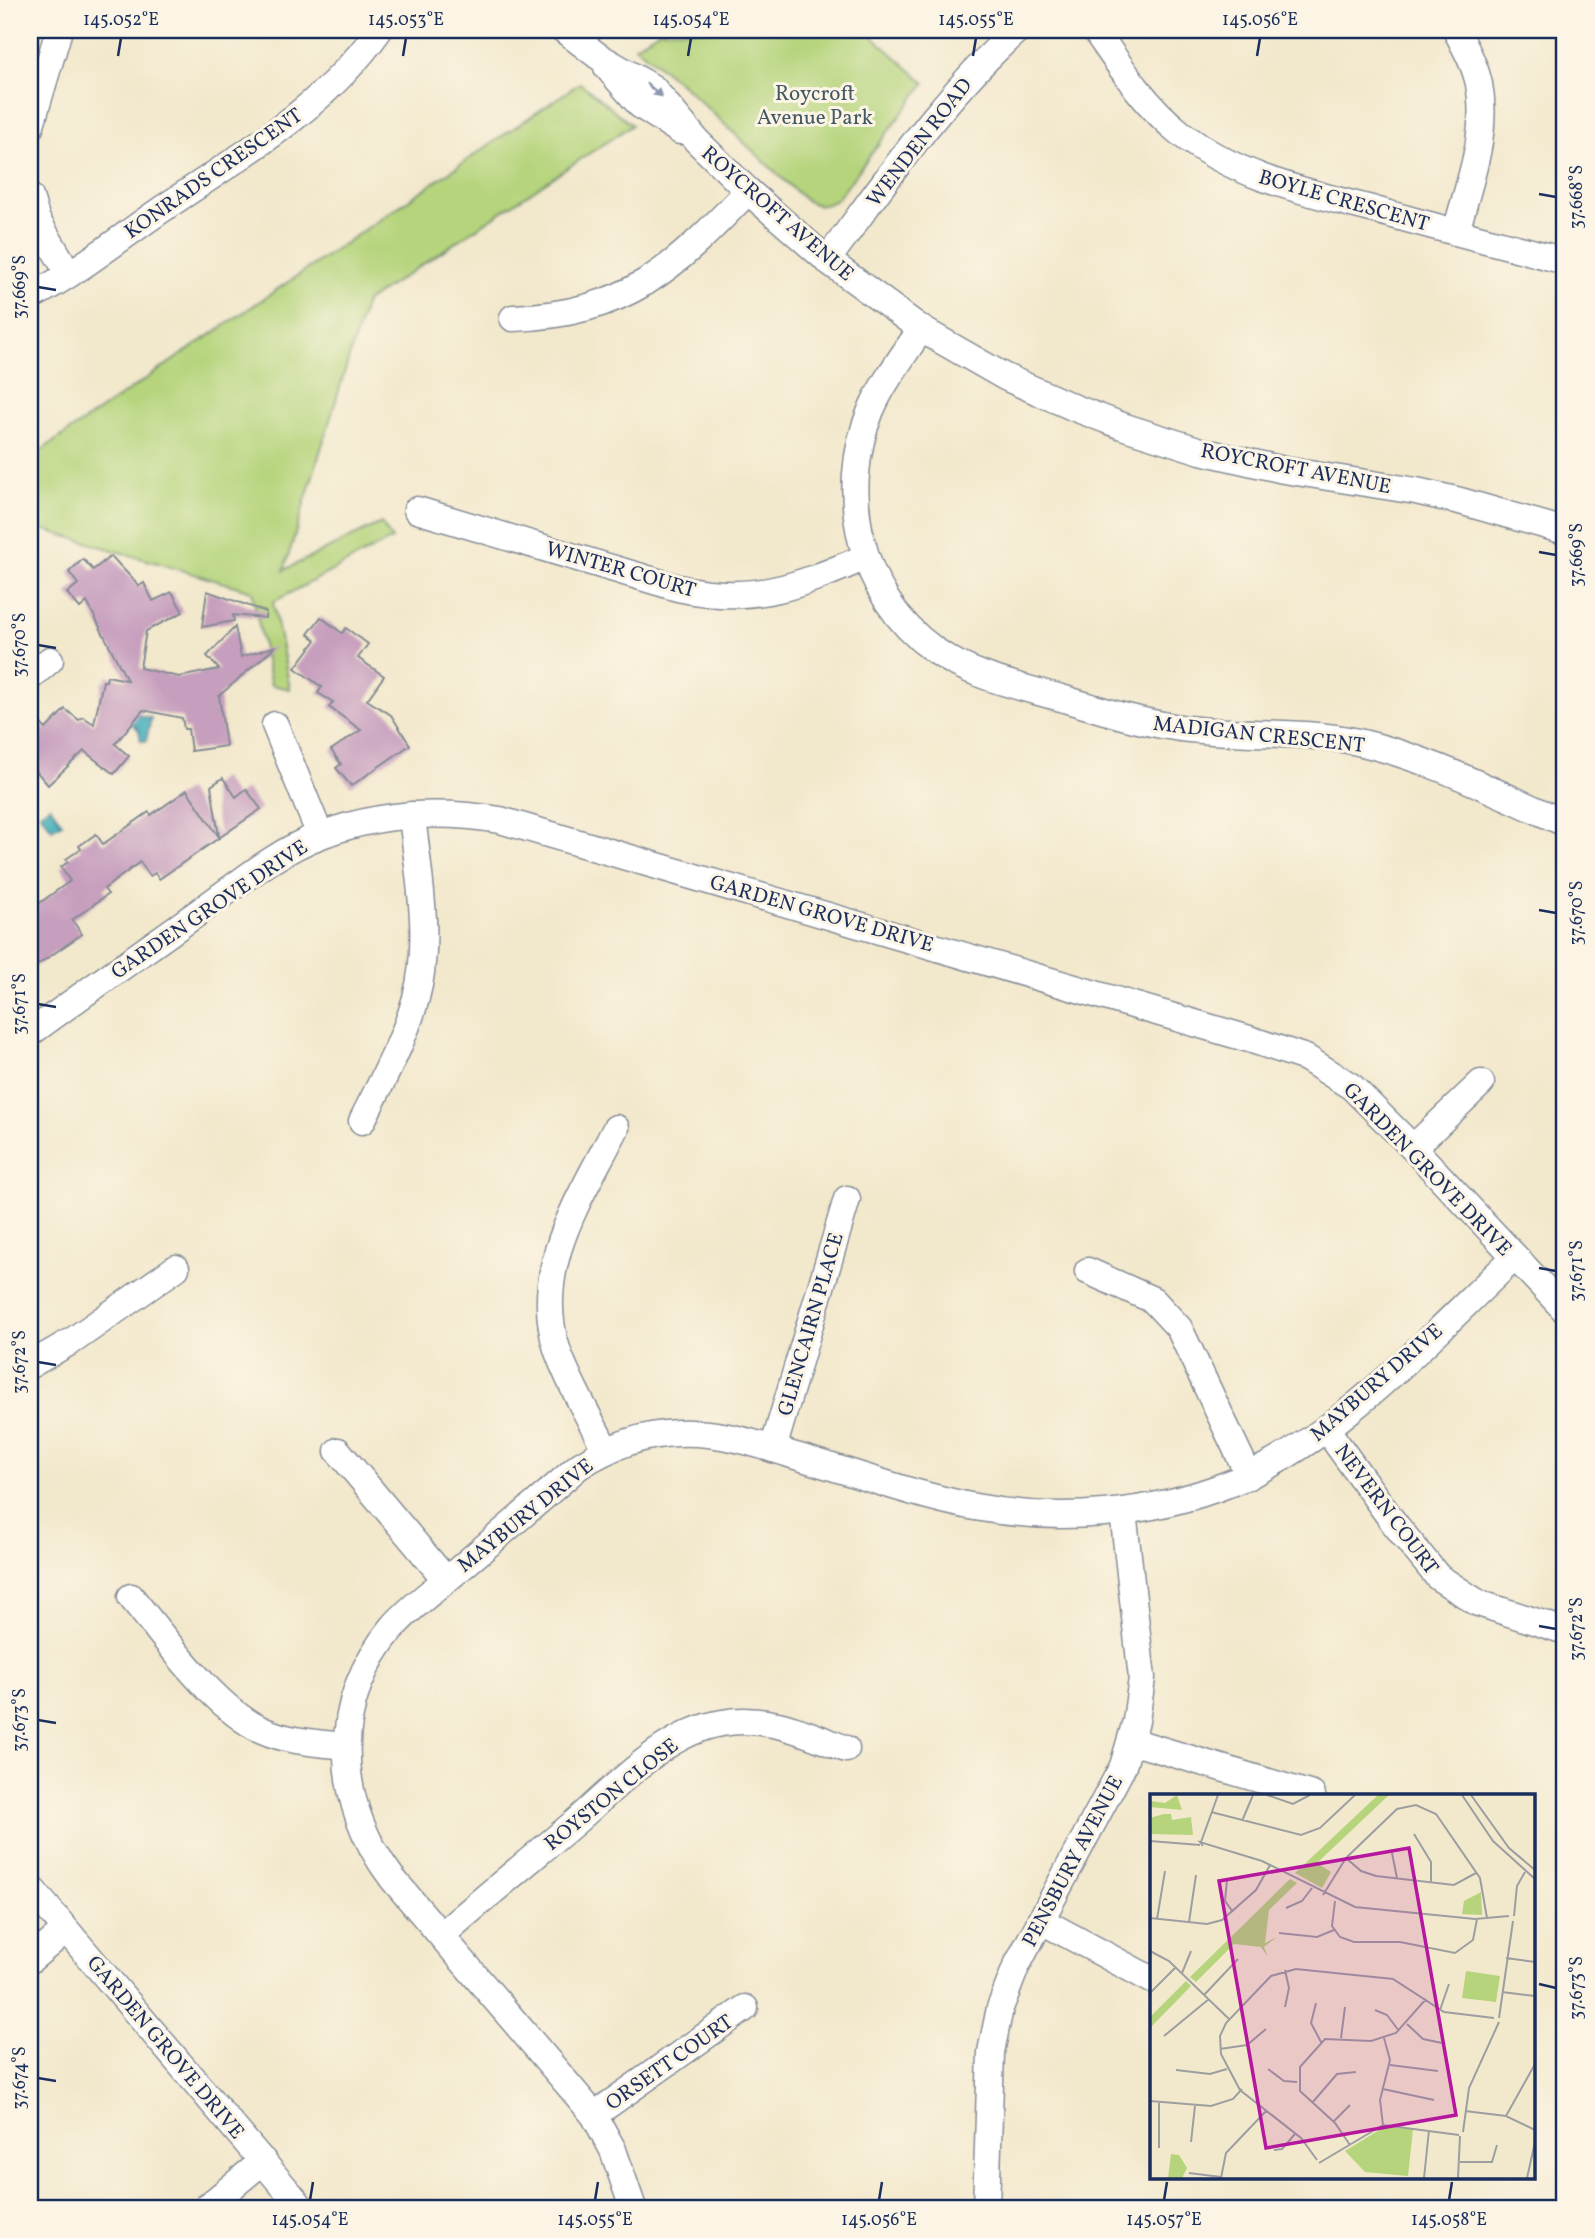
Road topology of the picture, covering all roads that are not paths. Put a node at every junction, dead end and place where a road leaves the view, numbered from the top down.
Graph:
1 (59, 30) edge
2 (379, 30) edge
3 (564, 30) edge
4 (1017, 30) edge
5 (1095, 30) edge
6 (1456, 30) edge
7 (30, 128) edge
8 (748, 191) junction
9 (30, 197) edge
10 (1455, 232) junction
11 (827, 260) junction
12 (1565, 261) edge
13 (69, 274) junction
14 (30, 297) edge
15 (513, 318) dead end
16 (921, 329) junction
17 (417, 510) dead end
18 (1565, 531) edge
19 (866, 557) junction
20 (50, 660) dead end
21 (30, 677) edge
22 (275, 725) dead end
23 (412, 815) junction
24 (1565, 823) edge
25 (320, 835) junction
26 (30, 1032) edge
27 (1481, 1083) dead end
28 (362, 1121) dead end
29 (616, 1128) dead end
30 (1413, 1148) junction
31 (847, 1199) dead end
32 (1515, 1257) junction
33 (176, 1268) dead end
34 (1088, 1271) dead end
35 (1565, 1310) edge
36 (30, 1365) edge
37 (1327, 1430) junction
38 (773, 1449) junction
39 (338, 1451) dead end
40 (606, 1451) junction
41 (1249, 1476) junction
42 (1123, 1512) junction
43 (446, 1580) junction
44 (131, 1597) dead end
45 (1565, 1631) edge
46 (1131, 1741) junction
47 (346, 1746) junction
48 (846, 1749) dead end
49 (1309, 1794) edge
50 (30, 1887) edge
51 (1040, 1920) junction
52 (66, 1930) junction
53 (442, 1935) junction
54 (30, 1960) edge
55 (1150, 1979) edge
56 (745, 2008) dead end
57 (594, 2115) junction
58 (263, 2161) junction
59 (206, 2208) edge
60 (302, 2208) edge
61 (633, 2208) edge
62 (986, 2208) edge

1 - 7 street
2 - 13 street, KONRADS CRESCENT
3 - 8 street, ROYCROFT AVENUE
4 - 11 street, WENDEN ROAD
5 - 10 street, BOYLE CRESCENT
6 - 10 street
8 - 11 street, ROYCROFT AVENUE
8 - 15 street
9 - 13 street
10 - 12 street, BOYLE CRESCENT
11 - 16 street, ROYCROFT AVENUE
13 - 14 street, KONRADS CRESCENT
16 - 18 street, ROYCROFT AVENUE
16 - 19 street, MADIGAN CRESCENT
17 - 19 street, WINTER COURT
19 - 24 street, MADIGAN CRESCENT
20 - 21 street
22 - 25 street
23 - 25 street, GARDEN GROVE DRIVE
23 - 28 street
23 - 30 street, GARDEN GROVE DRIVE
25 - 26 street, GARDEN GROVE DRIVE
27 - 30 street
29 - 40 street
30 - 32 street, GARDEN GROVE DRIVE
31 - 38 street, GLENCAIRN PLACE
32 - 35 street, GARDEN GROVE DRIVE
32 - 37 street, MAYBURY DRIVE
33 - 36 street
34 - 41 street
37 - 41 street, MAYBURY DRIVE
37 - 45 street, NEVERN COURT
38 - 40 street, MAYBURY DRIVE
38 - 42 street, MAYBURY DRIVE
39 - 43 street
40 - 43 street, MAYBURY DRIVE
41 - 42 street, MAYBURY DRIVE
42 - 46 street, PENSBURY AVENUE
43 - 47 street, MAYBURY DRIVE
44 - 47 street
46 - 49 street
46 - 51 street, PENSBURY AVENUE
47 - 53 street, MAYBURY DRIVE
48 - 53 street, ROYSTON CLOSE
50 - 52 street, GARDEN GROVE DRIVE
51 - 55 street
51 - 62 street, PENSBURY AVENUE
52 - 54 street
52 - 58 street, GARDEN GROVE DRIVE
53 - 57 street, MAYBURY DRIVE
56 - 57 street, ORSETT COURT
57 - 61 street, MAYBURY DRIVE
58 - 59 street
58 - 60 street, GARDEN GROVE DRIVE

